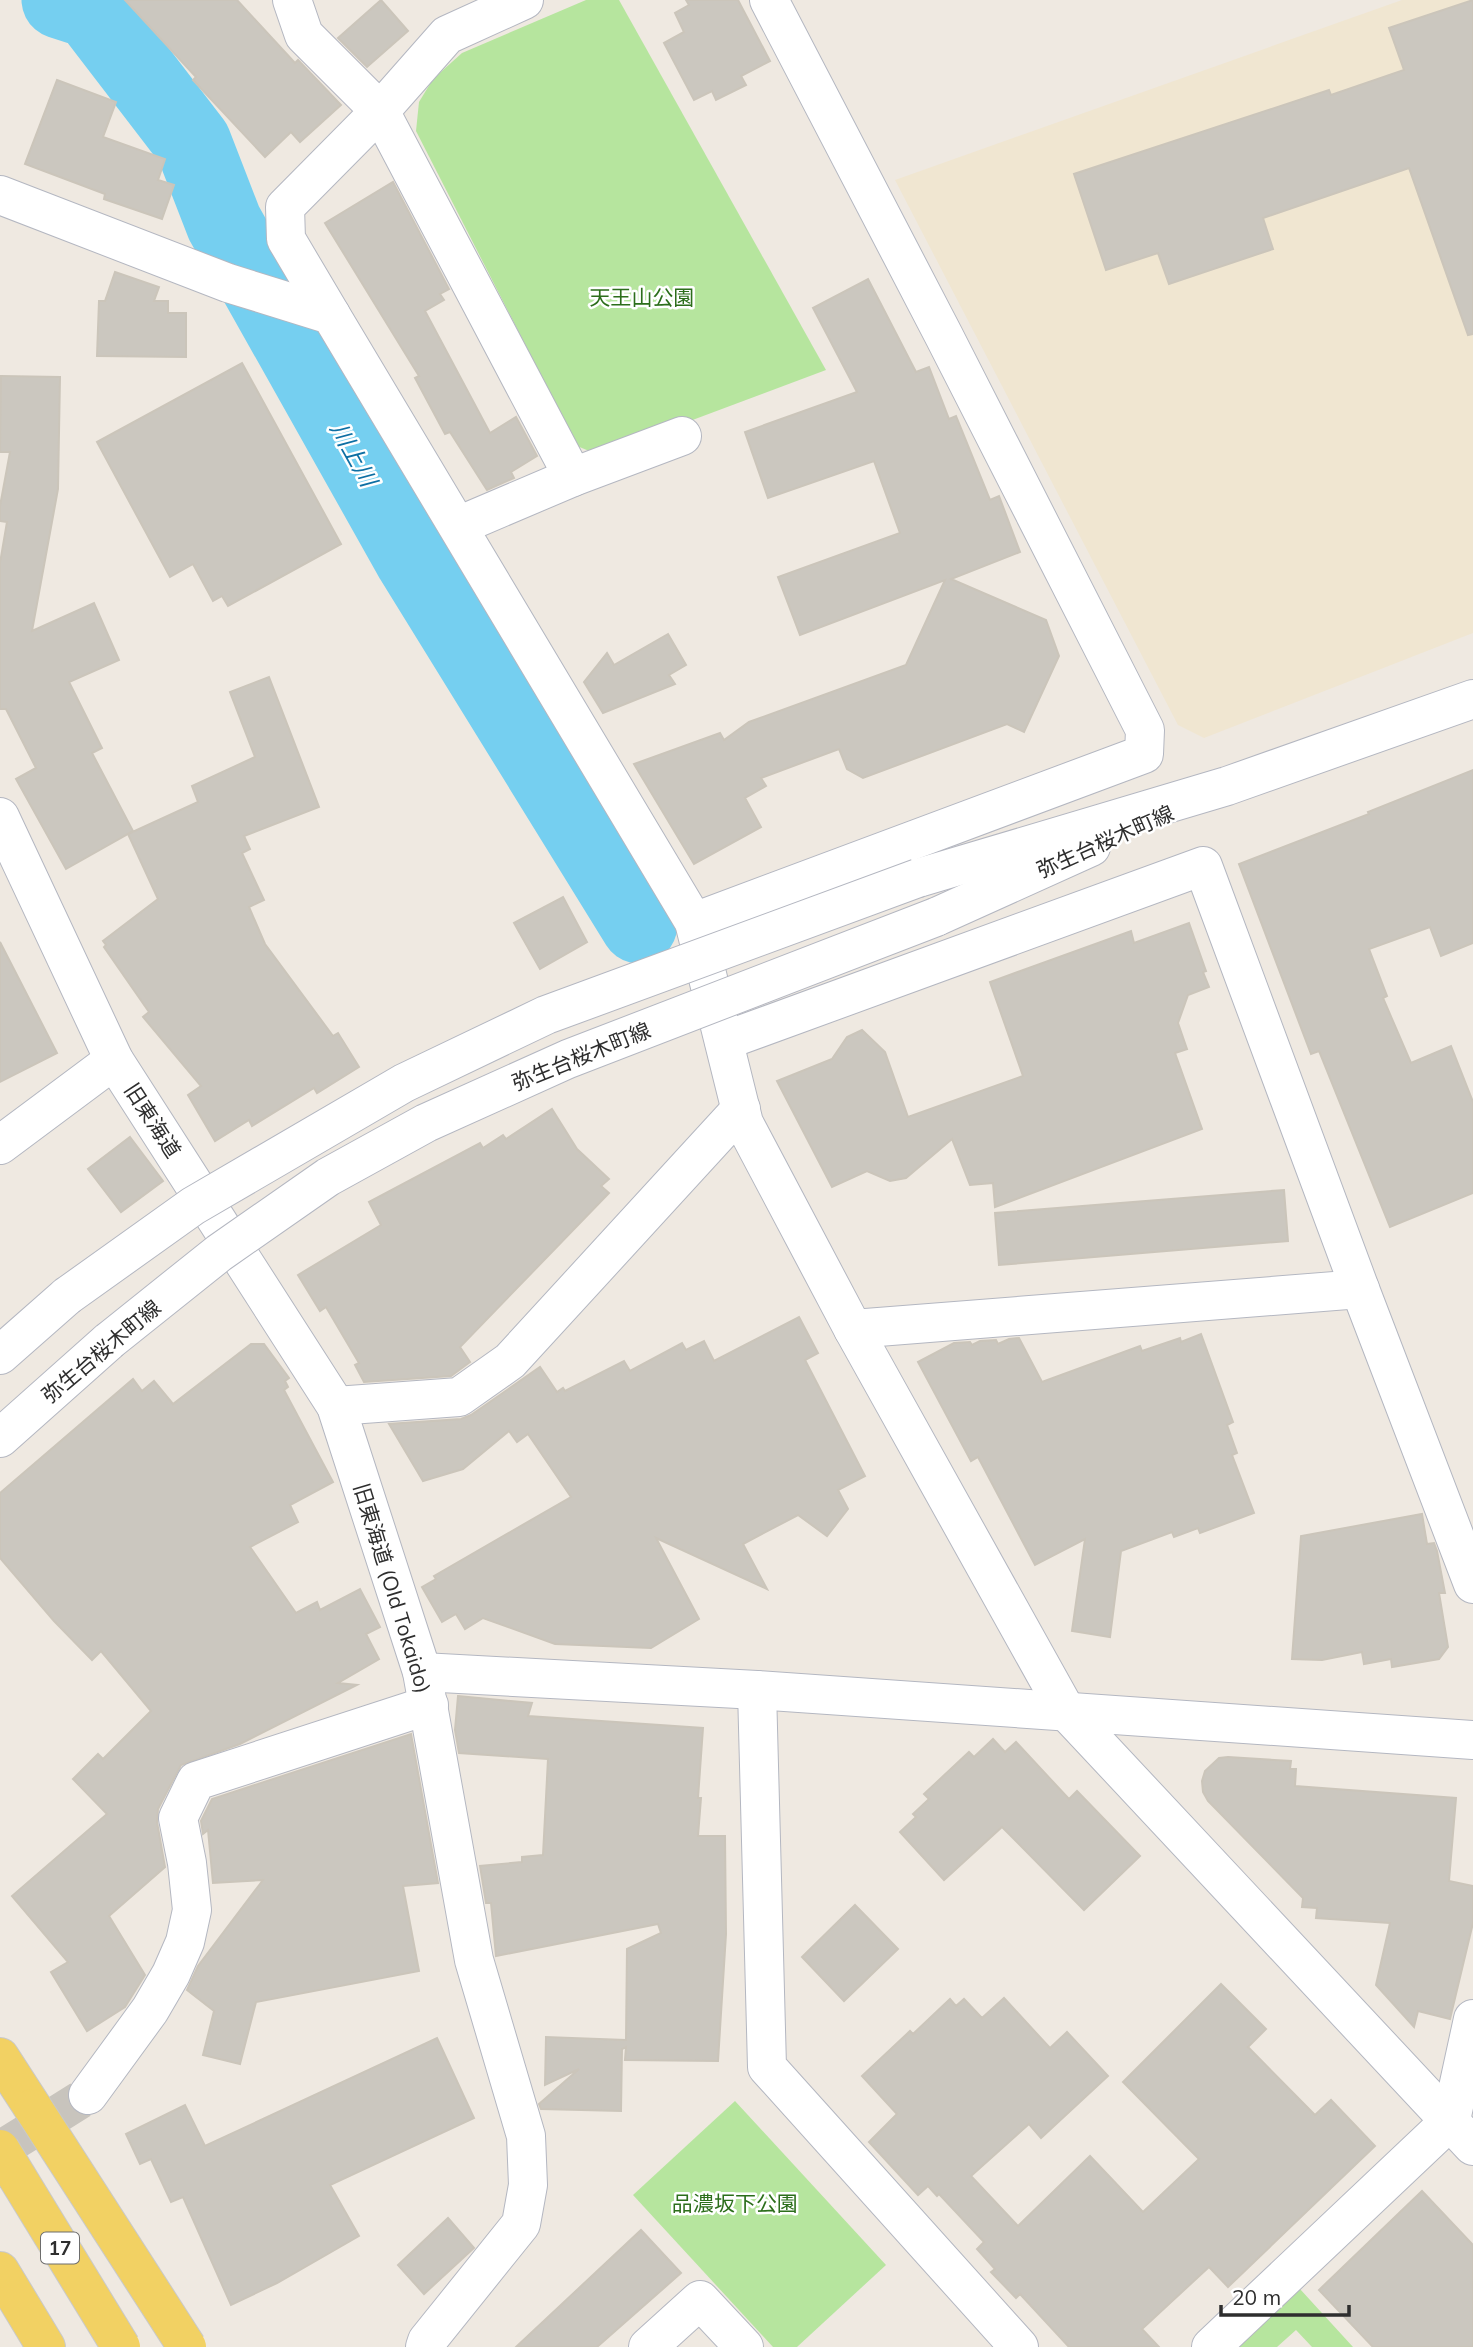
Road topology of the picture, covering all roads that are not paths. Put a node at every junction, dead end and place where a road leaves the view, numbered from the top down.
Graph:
1 (292, 0) edge
2 (524, 0) edge
3 (769, 0) edge
4 (380, 111) junction
5 (0, 195) edge
6 (321, 311) junction
7 (681, 436) dead end
8 (573, 477) junction
9 (458, 526) junction
10 (1473, 699) edge
11 (1227, 786) junction
12 (0, 817) edge
13 (694, 922) junction
14 (706, 967) junction
15 (724, 1041) junction
16 (114, 1060) junction
17 (741, 1109) junction
18 (0, 1145) edge
19 (211, 1212) junction
20 (1360, 1289) junction
21 (853, 1329) junction
22 (0, 1355) edge
23 (336, 1406) junction
24 (0, 1438) edge
25 (1473, 1584) edge
26 (425, 1688) junction
27 (757, 1690) junction
28 (1066, 1711) junction
29 (1473, 1740) edge
30 (1473, 2019) edge
31 (0, 2057) edge
32 (88, 2095) tunnel mouth
33 (1462, 2133) edge
34 (0, 2148) edge
35 (0, 2271) edge
36 (46, 2347) edge
37 (121, 2347) edge
38 (187, 2347) edge
39 (425, 2347) edge
40 (648, 2347) edge
41 (744, 2347) edge
42 (1019, 2347) edge
43 (1210, 2347) edge

1 - 4 street
2 - 4 street
3 - 13 street
4 - 6 street
4 - 8 street
5 - 6 street
6 - 9 street
7 - 8 street
8 - 9 street
9 - 13 street
10 - 11 street, 弥生台桜木町線
11 - 22 street, 弥生台桜木町線, bridge
11 - 24 street, 弥生台桜木町線, bridge
12 - 16 street, 旧東海道
13 - 14 street
14 - 15 street
14 - 19 street
15 - 17 street
15 - 20 street
16 - 18 street
16 - 19 street, 旧東海道
17 - 21 street
17 - 23 street
19 - 23 street, 旧東海道
20 - 21 street
20 - 25 street
21 - 28 street
23 - 26 street, 旧東海道 (Old Tokaido)
26 - 27 street
26 - 32 street
26 - 39 street, 旧東海道 (Old Tokaido)
27 - 28 street
27 - 42 street
28 - 29 street
28 - 33 street
30 - 33 street
31 - 38 main road, bridge
33 - 43 street
34 - 37 main road, 17, bridge
35 - 36 main road
40 - 41 street

